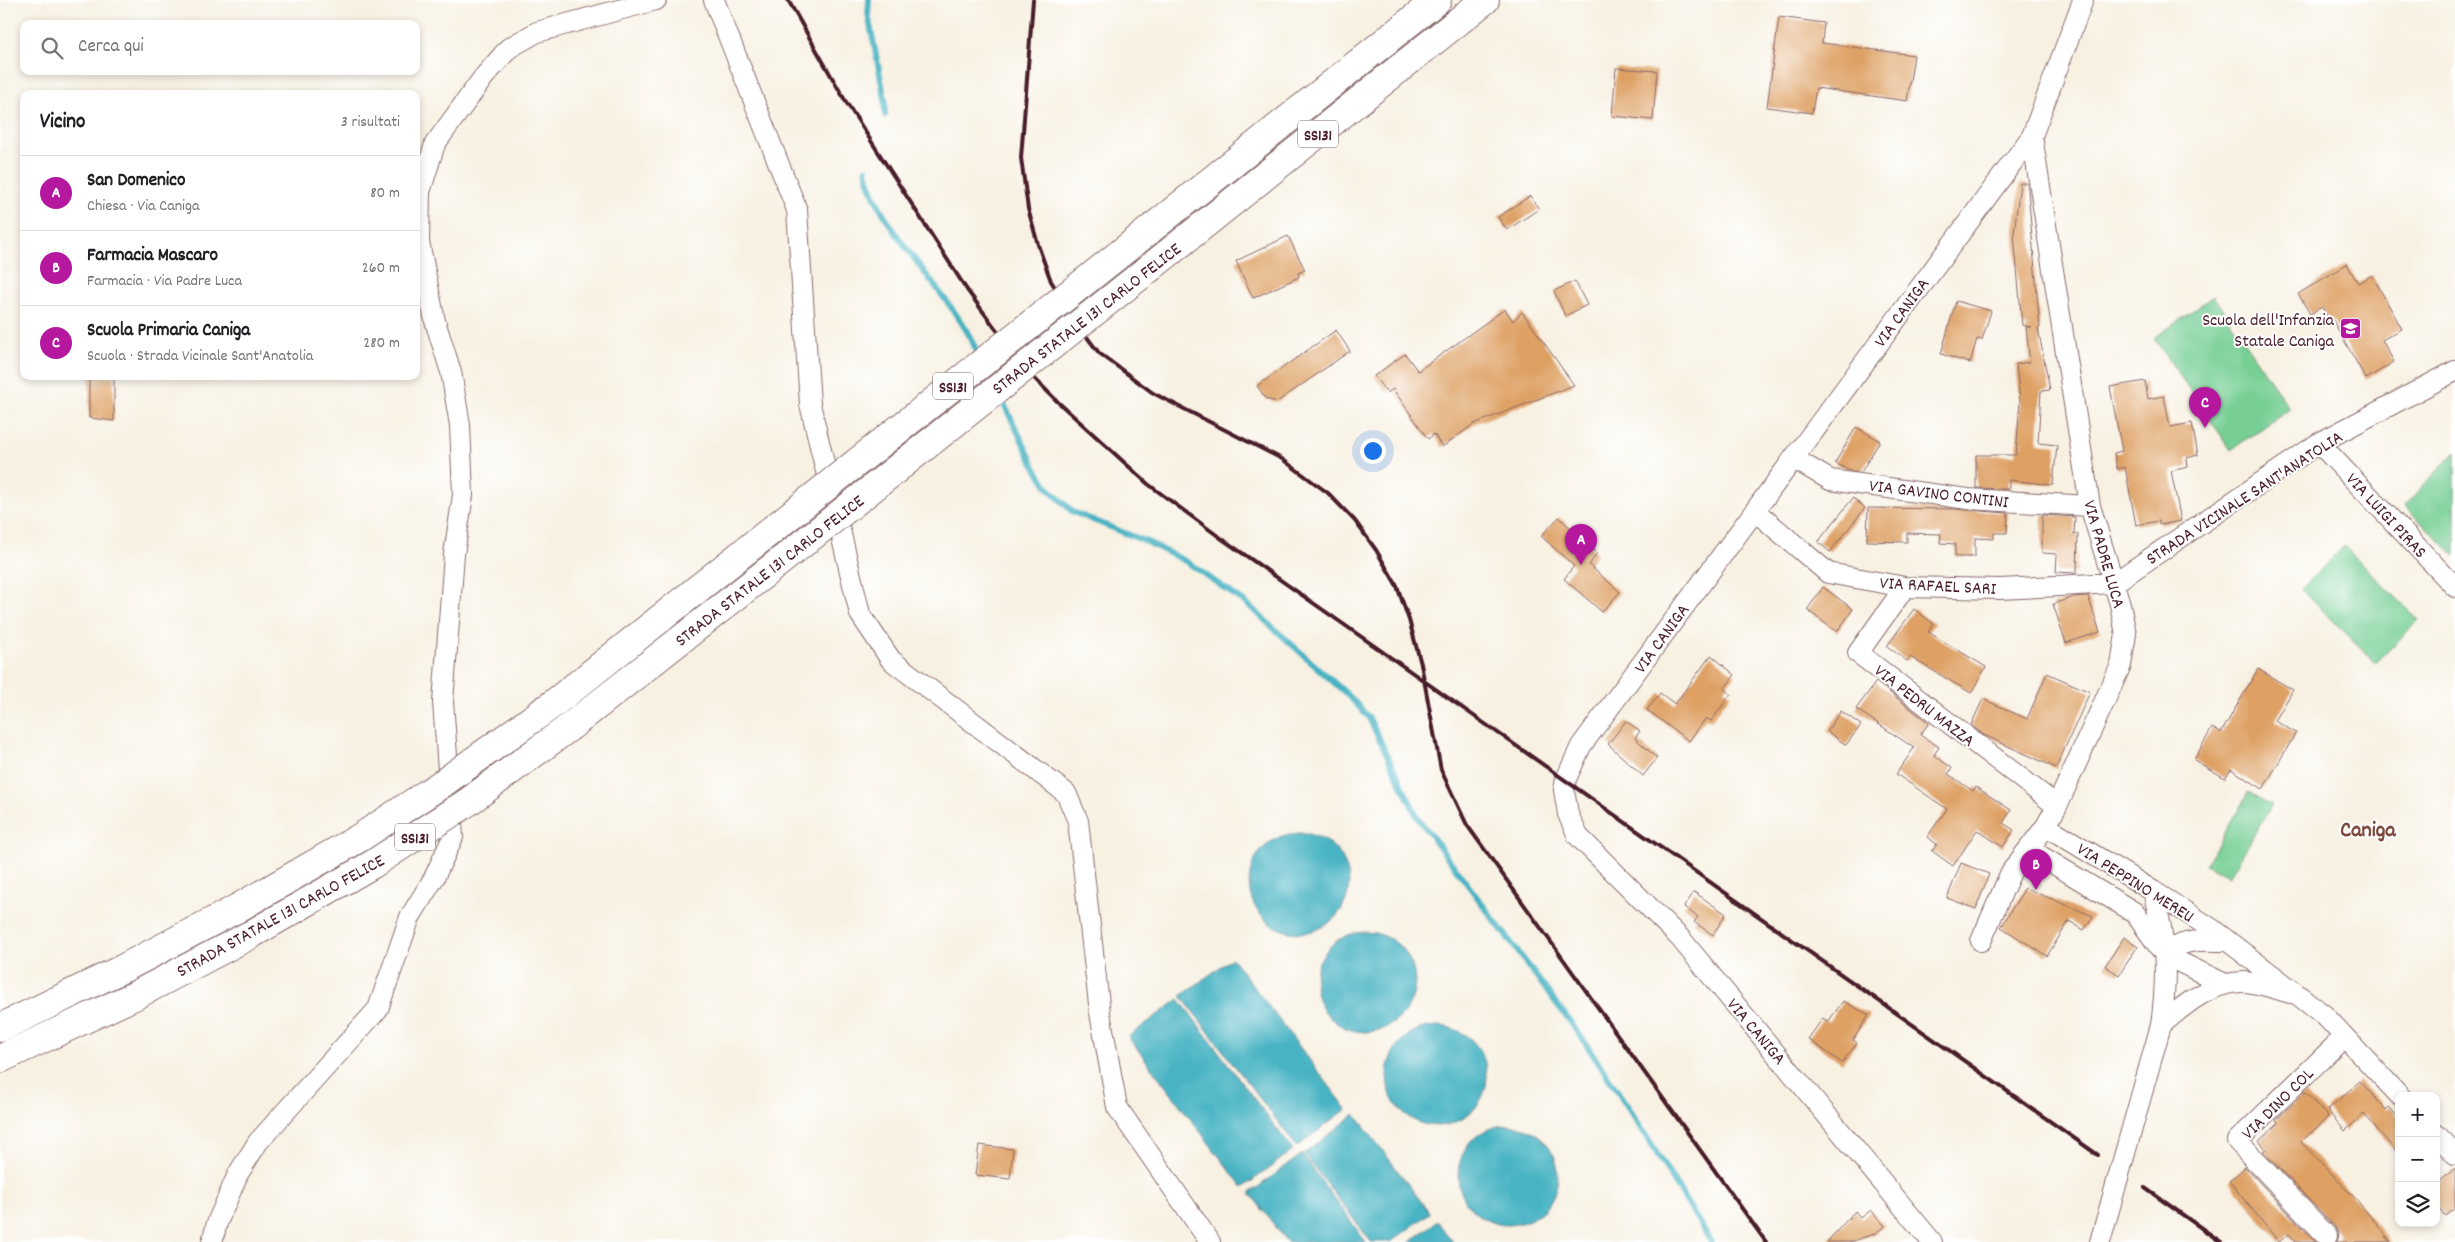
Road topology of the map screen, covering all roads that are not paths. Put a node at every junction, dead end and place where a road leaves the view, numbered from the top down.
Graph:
1 (656, 0) edge
2 (714, 0) edge
3 (1437, 0) edge
4 (1485, 0) edge
5 (2083, 0) edge
6 (2032, 136) junction
7 (420, 192) edge
8 (420, 252) edge
9 (2455, 371) edge
10 (2319, 443) junction
11 (1793, 458) junction
12 (2090, 506) junction
13 (1755, 511) junction
14 (2114, 583) junction
15 (1905, 587) junction
16 (2455, 587) edge
17 (2057, 806) junction
18 (2046, 826) junction
19 (2029, 849) junction
20 (2153, 891) junction
21 (1981, 941) dead end
22 (2225, 941) junction
23 (2165, 955) junction
24 (2225, 984) junction
25 (2298, 995) junction
26 (2161, 1025) junction
27 (0, 1028) edge
28 (2344, 1037) junction
29 (0, 1059) edge
30 (2396, 1092) edge
31 (2439, 1137) edge
32 (2455, 1154) edge
33 (2327, 1236) dead end
34 (212, 1242) edge
35 (1210, 1242) edge
36 (1932, 1242) edge
37 (2100, 1242) edge

1 - 7 street
2 - 35 street
3 - 27 highway, STRADA STATALE 131 CARLO FELICE / SS131, bridge
4 - 29 highway, STRADA STATALE 131 CARLO FELICE / SS131, bridge
5 - 6 street, VIA CANIGA
6 - 11 street, VIA CANIGA
6 - 12 street, VIA PADRE LUCA
8 - 34 street
9 - 10 street, STRADA VICINALE SANT'ANATOLIA
10 - 14 street, STRADA VICINALE SANT'ANATOLIA
10 - 16 street, VIA LUIGI PIRAS
11 - 12 street, VIA GAVINO CONTINI
11 - 13 street, VIA CANIGA
12 - 14 street, VIA PADRE LUCA
13 - 15 street, VIA RAFAEL SARI
13 - 36 street, VIA CANIGA
14 - 15 street, VIA RAFAEL SARI
14 - 17 street, VIA PADRE LUCA
15 - 17 street, VIA PEDRU MAZZA
17 - 18 street, VIA PADRE LUCA
18 - 19 street, VIA PADRE LUCA
18 - 20 street, VIA PEPPINO MEREU
19 - 21 street, VIA PADRE LUCA
19 - 23 street
20 - 22 street, VIA PEPPINO MEREU
20 - 23 street
22 - 23 street, VIA PEPPINO MEREU
22 - 25 street, VIA PEPPINO MEREU
23 - 24 street, VIA PEPPINO MEREU
23 - 26 street
24 - 25 street, VIA PEPPINO MEREU
24 - 26 street, VIA PEPPINO MEREU
25 - 28 street, VIA PEPPINO MEREU
26 - 37 street
28 - 30 street, VIA PEPPINO MEREU
28 - 33 street, VIA DINO COL
31 - 32 street

